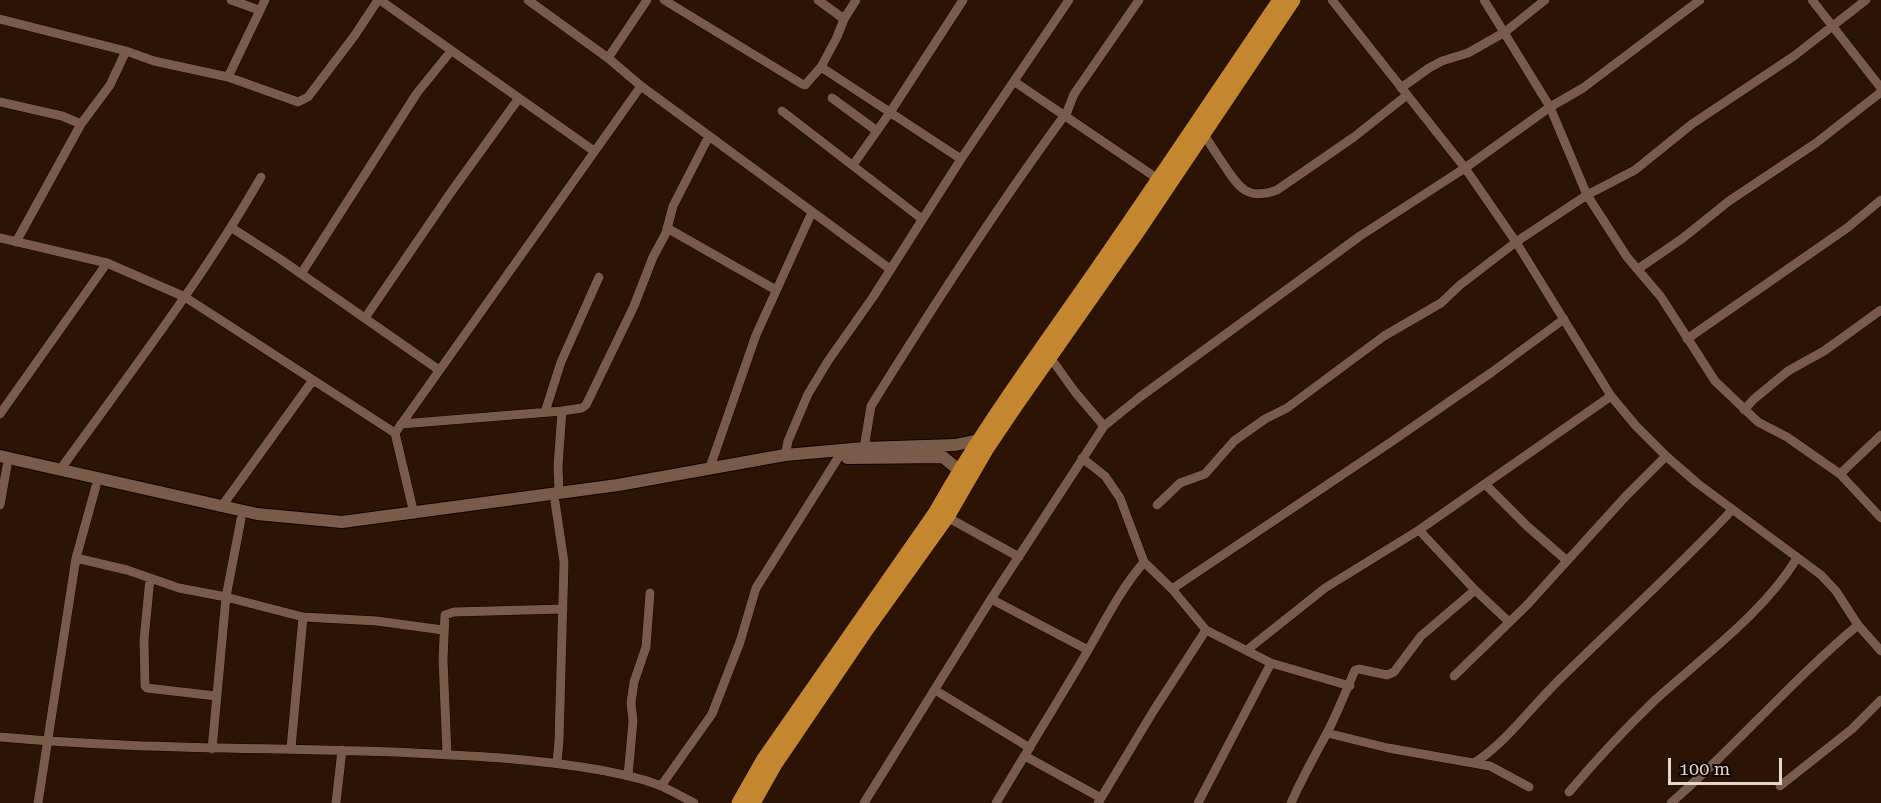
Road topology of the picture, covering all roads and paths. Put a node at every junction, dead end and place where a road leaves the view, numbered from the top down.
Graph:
1 (231, 0) edge
2 (265, 0) edge
3 (379, 0) edge
4 (528, 0) edge
5 (647, 0) edge
6 (664, 0) edge
7 (818, 0) edge
8 (856, 0) edge
9 (963, 0) edge
10 (1069, 0) edge
11 (1139, 0) edge
12 (1280, 0) edge
13 (1293, 0) edge
14 (1332, 0) edge
15 (1484, 0) edge
16 (1545, 0) edge
17 (1700, 0) edge
18 (1812, 0) edge
19 (1866, 0) edge
20 (542, 4) edge
21 (259, 10) junction
22 (0, 19) edge
23 (844, 19) junction
24 (1834, 26) junction
25 (1505, 33) junction
26 (126, 51) junction
27 (451, 51) junction
28 (608, 58) junction
29 (820, 68) junction
30 (228, 77) junction
31 (1014, 82) junction
32 (640, 86) junction
33 (1881, 90) edge
34 (1404, 92) junction
35 (519, 98) junction
36 (832, 98) dead end
37 (0, 102) edge
38 (1550, 107) junction
39 (782, 111) dead end
40 (891, 111) junction
41 (1065, 115) junction
42 (81, 124) junction
43 (877, 131) junction
44 (1203, 133) junction
45 (709, 136) junction
46 (594, 152) junction
47 (961, 159) junction
48 (853, 165) junction
49 (1465, 168) junction
50 (261, 177) dead end
51 (1158, 179) junction
52 (1587, 195) junction
53 (1881, 200) edge
54 (812, 212) junction
55 (922, 219) junction
56 (232, 228) junction
57 (667, 228) junction
58 (0, 238) edge
59 (16, 242) junction
60 (1516, 242) junction
61 (107, 263) junction
62 (890, 268) junction
63 (1638, 269) junction
64 (301, 274) junction
65 (599, 277) dead end
66 (776, 290) junction
67 (185, 297) junction
68 (1881, 310) edge
69 (365, 318) junction
70 (1564, 319) junction
71 (1687, 339) junction
72 (1050, 357) junction
73 (439, 370) junction
74 (313, 380) junction
75 (1611, 396) junction
76 (1744, 410) junction
77 (562, 411) junction
78 (545, 412) junction
79 (0, 414) edge
80 (401, 424) junction
81 (1104, 426) junction
82 (395, 433) junction
83 (1881, 435) edge
84 (979, 440) junction
85 (864, 448) junction
86 (784, 455) junction
87 (1666, 456) junction
88 (838, 458) junction
89 (1082, 458) junction
90 (2, 462) edge
91 (710, 467) junction
92 (60, 470) junction
93 (960, 471) junction
94 (1840, 474) junction
95 (1486, 485) junction
96 (96, 486) junction
97 (557, 498) junction
98 (0, 505) edge
99 (1157, 505) dead end
100 (222, 507) junction
101 (1732, 510) junction
102 (414, 513) junction
103 (947, 517) junction
104 (1881, 518) edge
105 (242, 519) junction
106 (1419, 530) junction
107 (1018, 557) junction
108 (76, 558) junction
109 (1797, 558) junction
110 (1566, 560) junction
111 (1144, 562) junction
112 (150, 578) junction
113 (896, 579) junction
114 (1173, 589) junction
115 (1475, 590) junction
116 (650, 593) dead end
117 (226, 597) junction
118 (990, 599) junction
119 (562, 609) junction
120 (303, 617) junction
121 (1509, 621) junction
122 (1858, 625) junction
123 (443, 630) junction
124 (1206, 630) junction
125 (1088, 650) junction
126 (1246, 650) junction
127 (1881, 651) edge
128 (1271, 663) junction
129 (1454, 676) dead end
130 (1350, 686) junction
131 (935, 690) junction
132 (216, 696) junction
133 (1881, 700) edge
134 (1327, 733) junction
135 (0, 737) edge
136 (47, 741) junction
137 (291, 748) junction
138 (212, 749) junction
139 (342, 750) junction
140 (1027, 752) junction
141 (447, 755) junction
142 (557, 762) junction
143 (1474, 763) junction
144 (628, 776) junction
145 (661, 786) junction
146 (1780, 786) dead end
147 (1529, 787) dead end
148 (1569, 792) dead end
149 (1100, 801) edge
150 (38, 803) edge
151 (336, 803) edge
152 (693, 803) edge
153 (739, 803) edge
154 (753, 803) edge
155 (864, 803) edge
156 (996, 803) edge
157 (1198, 803) edge
158 (1291, 803) edge
159 (1671, 803) edge

1 - 21 street
2 - 21 street
3 - 27 street
3 - 30 street
4 - 20 street
5 - 28 street
6 - 29 street
7 - 23 street
8 - 23 street
9 - 40 street
10 - 31 street
11 - 41 street
12 - 51 highway
13 - 44 highway
14 - 34 street
15 - 25 street
16 - 25 street
17 - 38 street
18 - 24 street
19 - 24 street
20 - 28 street
21 - 30 street
22 - 26 street
23 - 29 street
24 - 33 street
24 - 52 street
25 - 34 street
25 - 38 street
26 - 30 street
26 - 42 street
27 - 35 street
27 - 64 street
28 - 32 street
29 - 40 street
31 - 41 street
31 - 47 street
32 - 45 street
32 - 46 street
33 - 63 street
34 - 44 street
34 - 49 street
35 - 46 street
35 - 69 street
36 - 43 street
37 - 42 street
38 - 49 street
38 - 52 street
39 - 48 street
40 - 43 street
40 - 47 street
41 - 51 street
41 - 85 street
42 - 59 street
43 - 48 street
44 - 72 highway
45 - 54 street
45 - 57 street
46 - 73 street
47 - 55 street
48 - 55 street
49 - 60 street
49 - 81 street
50 - 56 street
51 - 84 highway
52 - 60 street
52 - 63 street
53 - 71 street
54 - 62 street
54 - 66 street
55 - 62 street
56 - 64 street
56 - 67 street
57 - 66 street
57 - 77 street
58 - 59 street
59 - 61 street
60 - 70 street
60 - 99 street
61 - 67 street
61 - 79 street
62 - 86 street
63 - 71 street
64 - 69 street
65 - 78 street
66 - 91 street
67 - 74 street
67 - 92 street
68 - 76 street
69 - 73 street
70 - 75 street
70 - 114 street
71 - 76 street
72 - 81 street
72 - 103 highway
73 - 80 street
74 - 82 street
74 - 100 street
75 - 87 street
75 - 95 street
76 - 94 street
77 - 78 street
77 - 97 street
78 - 80 street
80 - 82 street
81 - 89 street
82 - 102 street
83 - 94 street
84 - 85 street
84 - 93 highway
85 - 86 street
86 - 91 street
87 - 101 street
87 - 110 street
88 - 93 street
88 - 97 street
88 - 145 street
89 - 107 street
89 - 111 street
90 - 92 street
90 - 96 street
90 - 98 street
91 - 97 street
92 - 100 street
93 - 113 highway
94 - 104 street
95 - 106 street
95 - 110 street
96 - 105 street
96 - 108 street
97 - 102 street
97 - 105 street
97 - 119 street
100 - 102 street
101 - 109 street
101 - 143 street
103 - 107 street
103 - 113 highway
105 - 117 street
106 - 115 street
106 - 126 street
107 - 118 street
108 - 112 street
108 - 136 street
109 - 122 street
109 - 148 street
110 - 121 street
111 - 114 street
111 - 125 street
112 - 117 street
112 - 132 street
113 - 153 highway
113 - 154 highway
114 - 124 street
115 - 121 street
115 - 130 street
116 - 144 street
117 - 120 street
117 - 132 street
118 - 125 street
118 - 131 street
119 - 123 street
119 - 142 street
120 - 123 street
120 - 137 street
121 - 129 street
122 - 127 street
122 - 159 street
123 - 141 street
124 - 126 street
124 - 149 street
125 - 140 street
126 - 128 street
128 - 130 street
128 - 157 street
130 - 134 street
131 - 140 street
131 - 155 street
132 - 138 street
133 - 146 street
134 - 143 street
134 - 158 street
135 - 136 street
136 - 138 street
136 - 150 street
137 - 138 street
137 - 139 street
139 - 141 street
139 - 151 street
140 - 149 street
140 - 156 street
141 - 142 street
142 - 144 street
143 - 147 street
144 - 145 street
145 - 152 street

